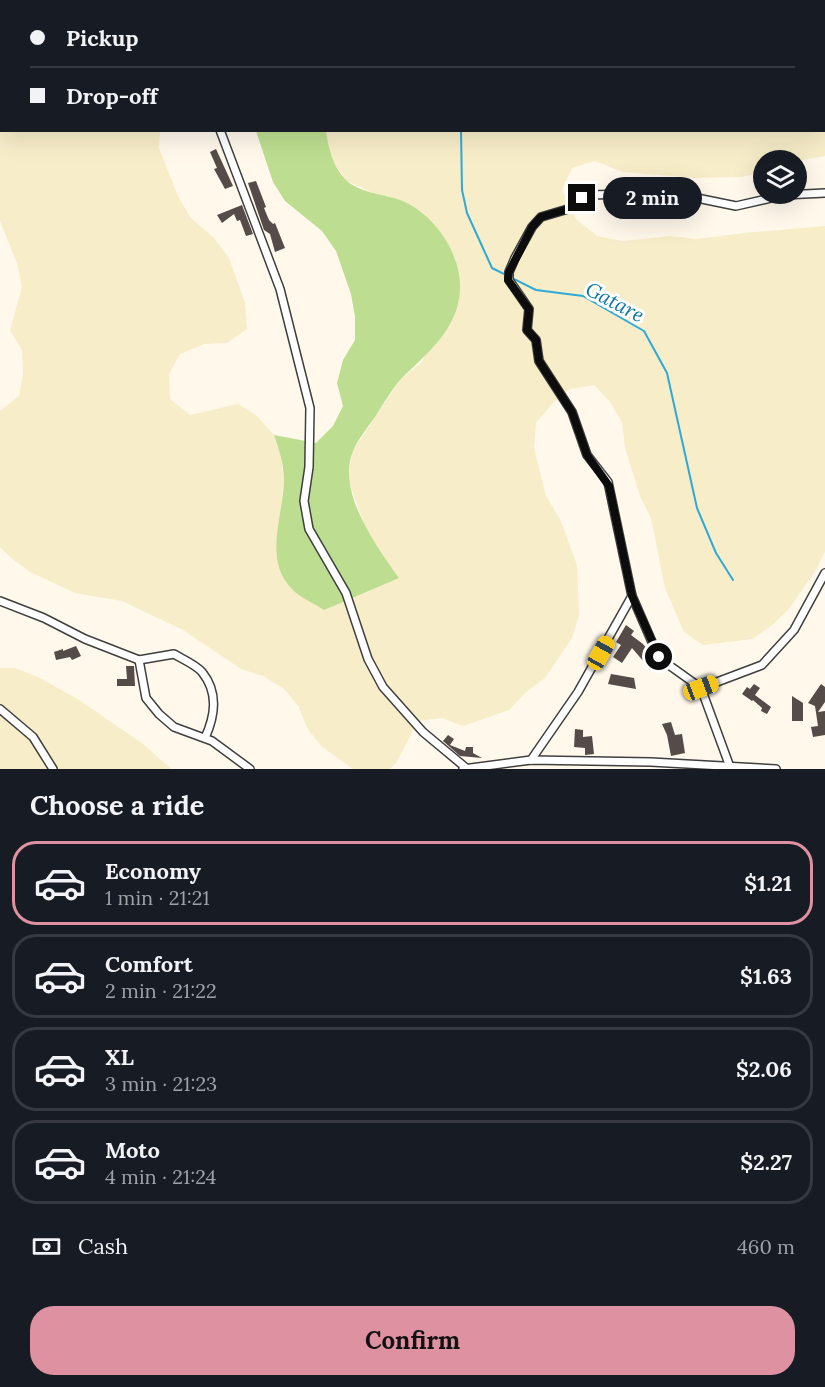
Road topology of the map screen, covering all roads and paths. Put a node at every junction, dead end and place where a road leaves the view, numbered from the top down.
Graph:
1 (221, 132) edge
2 (825, 193) edge
3 (825, 573) edge
4 (632, 596) junction
5 (0, 601) edge
6 (139, 660) junction
7 (701, 688) junction
8 (0, 708) edge
9 (205, 738) junction
10 (531, 760) junction
11 (730, 767) junction
12 (464, 768) edge
13 (53, 769) edge
14 (250, 769) edge
15 (776, 769) edge

1 - 12 street
2 - 4 street
3 - 7 street
4 - 7 street
4 - 10 street
5 - 6 street
6 - 9 street
6 - 9 street
7 - 11 street
8 - 13 street
9 - 14 street
10 - 11 street
10 - 12 street
11 - 15 street

